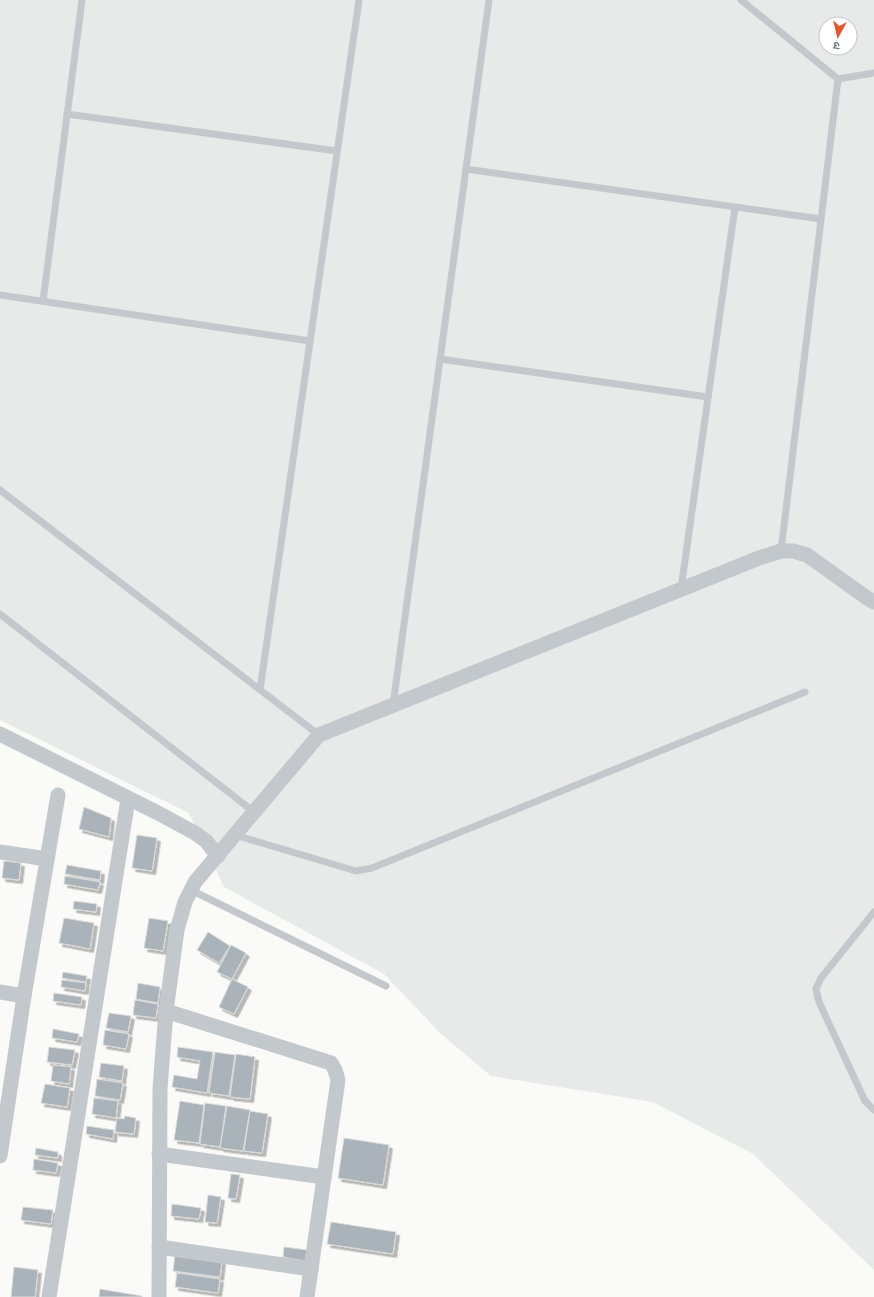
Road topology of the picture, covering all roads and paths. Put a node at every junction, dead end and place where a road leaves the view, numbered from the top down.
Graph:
1 (82, 0) edge
2 (359, 0) edge
3 (489, 0) edge
4 (741, 0) edge
5 (874, 73) edge
6 (838, 79) junction
7 (67, 114) junction
8 (337, 151) junction
9 (466, 169) junction
10 (735, 207) junction
11 (821, 219) junction
12 (0, 295) edge
13 (43, 301) junction
14 (310, 341) junction
15 (440, 359) junction
16 (708, 397) junction
17 (0, 490) edge
18 (782, 551) junction
19 (681, 590) junction
20 (874, 602) edge
21 (0, 614) edge
22 (260, 690) junction
23 (805, 692) dead end
24 (392, 706) junction
25 (0, 734) edge
26 (319, 735) junction
27 (58, 795) dead end
28 (128, 799) junction
29 (254, 812) junction
30 (235, 835) junction
31 (0, 852) edge
32 (218, 856) junction
33 (47, 859) junction
34 (191, 890) junction
35 (874, 912) edge
36 (386, 986) dead end
37 (0, 992) edge
38 (24, 996) junction
39 (166, 1011) junction
40 (874, 1110) edge
41 (159, 1154) junction
42 (0, 1156) edge
43 (324, 1177) junction
44 (159, 1246) junction
45 (311, 1269) junction
46 (49, 1297) edge
47 (159, 1297) edge
48 (307, 1297) edge

1 - 7 lane
2 - 8 lane
3 - 9 lane
4 - 6 lane
5 - 6 lane
6 - 11 lane
7 - 8 lane
7 - 13 lane
8 - 14 lane
9 - 10 lane
9 - 15 lane
10 - 11 lane
10 - 16 lane
11 - 18 lane
12 - 13 lane
13 - 14 lane
14 - 22 lane
15 - 16 lane
15 - 24 lane
16 - 19 lane
17 - 22 lane
18 - 19 street
18 - 20 street
19 - 24 street
21 - 29 lane
22 - 26 lane
23 - 30 lane
24 - 26 street
25 - 28 street
26 - 29 street
27 - 33 street
28 - 32 street
28 - 46 street
29 - 30 street
30 - 32 street
31 - 33 street
32 - 34 street
33 - 38 street
34 - 36 lane
34 - 39 street
35 - 40 lane
37 - 38 street
38 - 42 street
39 - 41 street
39 - 43 street
41 - 43 street
41 - 44 street
43 - 45 street
44 - 45 street
44 - 47 street
45 - 48 street

